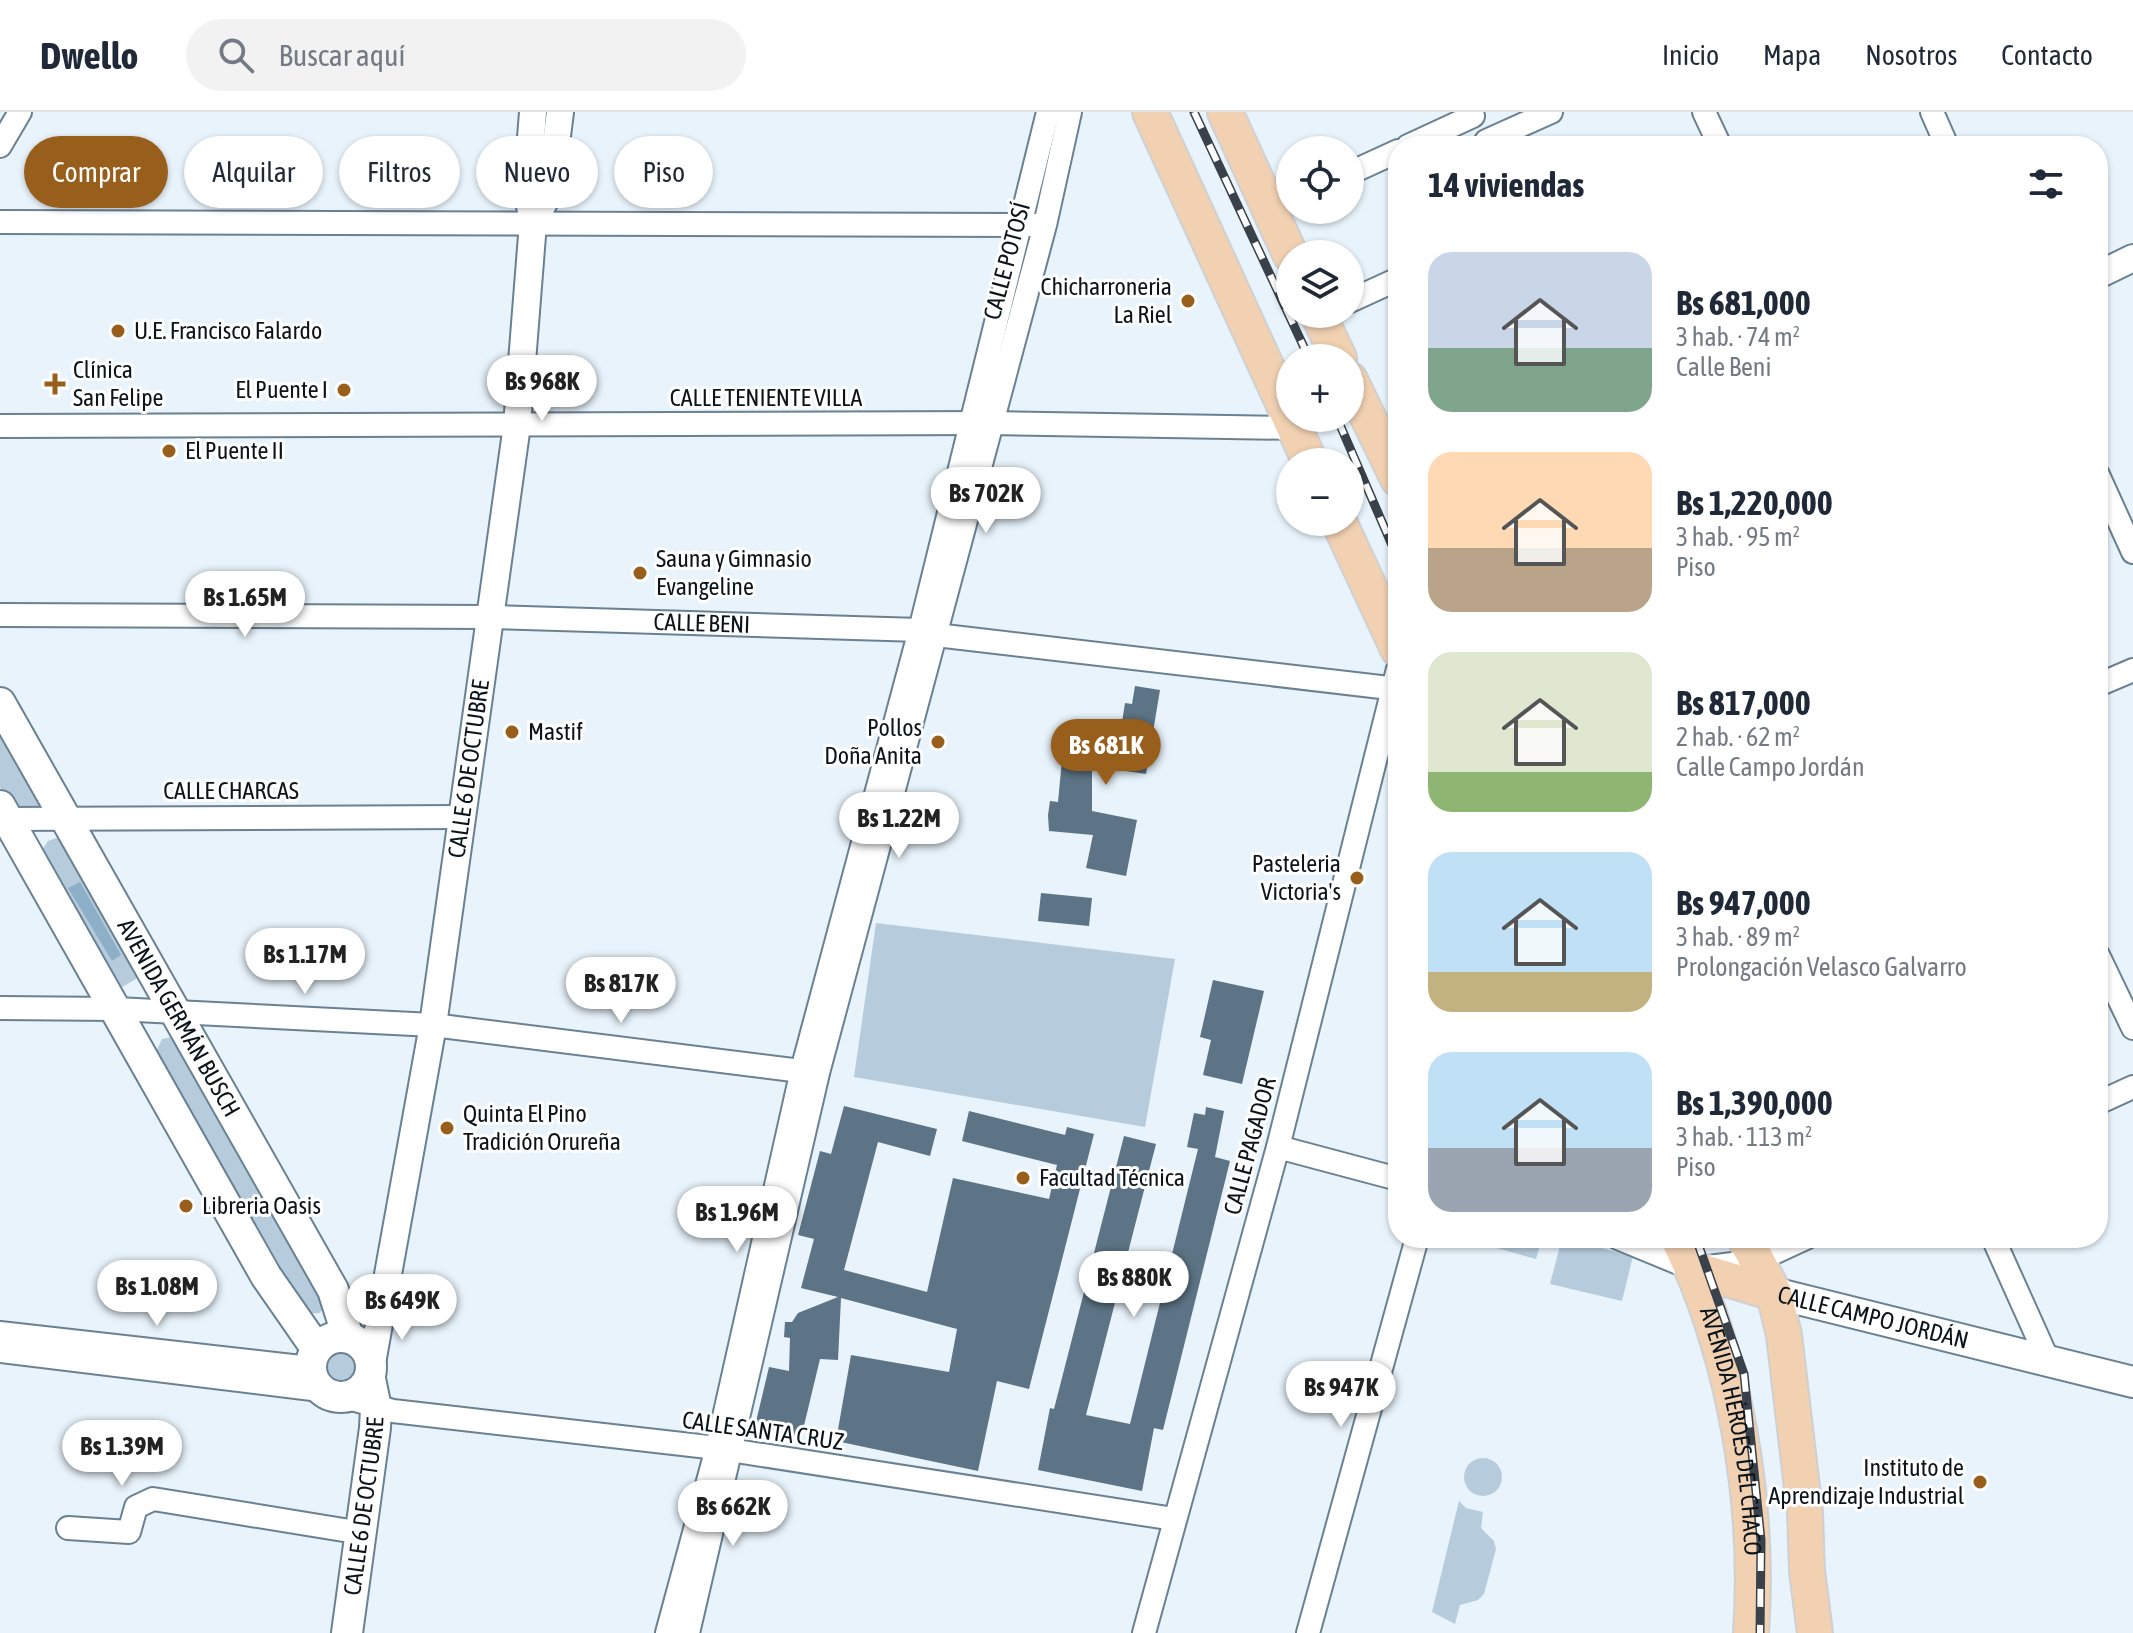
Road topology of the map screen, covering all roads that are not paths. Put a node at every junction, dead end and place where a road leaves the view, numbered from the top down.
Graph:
1 (20, 112) edge
2 (533, 112) edge
3 (560, 112) edge
4 (1048, 112) edge
5 (1070, 112) edge
6 (1150, 112) edge
7 (1225, 112) edge
8 (1551, 112) edge
9 (1704, 112) edge
10 (1932, 112) edge
11 (1472, 114) edge
12 (1428, 136) edge
13 (1483, 136) edge
14 (1503, 136) edge
15 (1715, 136) edge
16 (1943, 136) edge
17 (0, 146) edge
18 (1388, 156) edge
19 (1364, 167) edge
20 (1276, 198) edge
21 (0, 222) edge
22 (533, 223) junction
23 (1021, 224) junction
24 (1045, 225) junction
25 (2133, 258) edge
26 (2108, 270) edge
27 (1388, 284) edge
28 (1364, 295) edge
29 (1276, 390) edge
30 (1364, 400) edge
31 (980, 423) junction
32 (517, 425) junction
33 (0, 426) edge
34 (1276, 428) edge
35 (1388, 436) edge
36 (2108, 497) edge
37 (1347, 536) edge
38 (2133, 552) edge
39 (1388, 603) edge
40 (0, 615) edge
41 (490, 617) junction
42 (928, 632) junction
43 (2133, 670) edge
44 (1388, 681) edge
45 (2108, 681) edge
46 (0, 703) edge
47 (1388, 714) edge
48 (2, 815) edge
49 (64, 816) junction
50 (462, 817) junction
51 (2108, 976) edge
52 (0, 1008) edge
53 (116, 1009) junction
54 (174, 1012) junction
55 (433, 1025) junction
56 (2133, 1028) edge
57 (810, 1072) junction
58 (2133, 1087) edge
59 (2108, 1098) edge
60 (1278, 1147) junction
61 (1388, 1176) edge
62 (1414, 1248) edge
63 (1642, 1248) edge
64 (1683, 1248) edge
65 (1998, 1248) edge
66 (1751, 1249) edge
67 (1693, 1269) junction
68 (1774, 1293) junction
69 (0, 1333) edge
70 (0, 1351) edge
71 (361, 1354) junction
72 (2047, 1358) junction
73 (326, 1380) junction
74 (2133, 1382) edge
75 (376, 1408) junction
76 (373, 1445) junction
77 (725, 1450) junction
78 (1174, 1519) junction
79 (68, 1528) dead end
80 (362, 1533) junction
81 (347, 1633) edge
82 (667, 1633) edge
83 (688, 1633) edge
84 (1144, 1633) edge
85 (1308, 1633) edge
86 (1751, 1633) edge
87 (1815, 1633) edge

1 - 17 street
2 - 22 street
3 - 22 street
4 - 23 street
5 - 24 street, CALLE POTOSÍ
6 - 29 main road
7 - 20 main road
8 - 14 street
9 - 15 street
10 - 16 street
11 - 12 street
11 - 13 street
18 - 19 street
21 - 22 street
22 - 23 street
22 - 32 street, CALLE 6 DE OCTUBRE
23 - 24 street
23 - 31 street
24 - 31 street, CALLE POTOSÍ
25 - 26 street
27 - 28 street
30 - 35 main road
31 - 32 street, CALLE TENIENTE VILLA
31 - 34 street, CALLE TENIENTE VILLA
31 - 42 street
32 - 33 street, CALLE TENIENTE VILLA
32 - 41 street, CALLE 6 DE OCTUBRE
36 - 38 street
37 - 39 main road
40 - 41 street, CALLE BENI
41 - 42 street, CALLE BENI
41 - 50 street, CALLE 6 DE OCTUBRE
42 - 44 street, CALLE BENI
42 - 57 street
43 - 45 street
46 - 49 main road, AVENIDA GERMÁN BUSCH
47 - 60 street, CALLE PAGADOR
48 - 49 street, CALLE CHARCAS
48 - 53 main road, AVENIDA GERMÁN BUSCH
49 - 50 street, CALLE CHARCAS
49 - 54 main road, AVENIDA GERMÁN BUSCH
50 - 55 street, CALLE 6 DE OCTUBRE
51 - 56 street
52 - 53 street
53 - 54 street
53 - 73 main road, AVENIDA GERMÁN BUSCH
54 - 55 street
54 - 71 main road, AVENIDA GERMÁN BUSCH
55 - 57 street
55 - 71 street, CALLE 6 DE OCTUBRE
57 - 77 street
58 - 59 street
60 - 61 street
60 - 78 street, CALLE PAGADOR
62 - 85 street
63 - 67 street, CALLE CAMPO JORDÁN
64 - 67 main road, AVENIDA HÉROES DEL CHACO
65 - 72 street
66 - 67 street
66 - 68 main road
67 - 68 main road, CALLE CAMPO JORDÁN
67 - 86 main road, AVENIDA HÉROES DEL CHACO
68 - 72 main road, CALLE CAMPO JORDÁN
68 - 87 main road
69 - 73 street
70 - 73 street
71 - 73 main road
71 - 73 main road
71 - 75 main road, CALLE 6 DE OCTUBRE
72 - 74 main road, CALLE CAMPO JORDÁN
73 - 75 street, CALLE SANTA CRUZ
73 - 76 main road, AVENIDA GERMÁN BUSCH
75 - 76 main road, CALLE 6 DE OCTUBRE
75 - 77 street, CALLE SANTA CRUZ
76 - 80 main road, CALLE 6 DE OCTUBRE
77 - 78 street, CALLE SANTA CRUZ
77 - 82 street
77 - 83 street
78 - 84 street, CALLE PAGADOR
79 - 80 street
80 - 81 main road, CALLE 6 DE OCTUBRE

